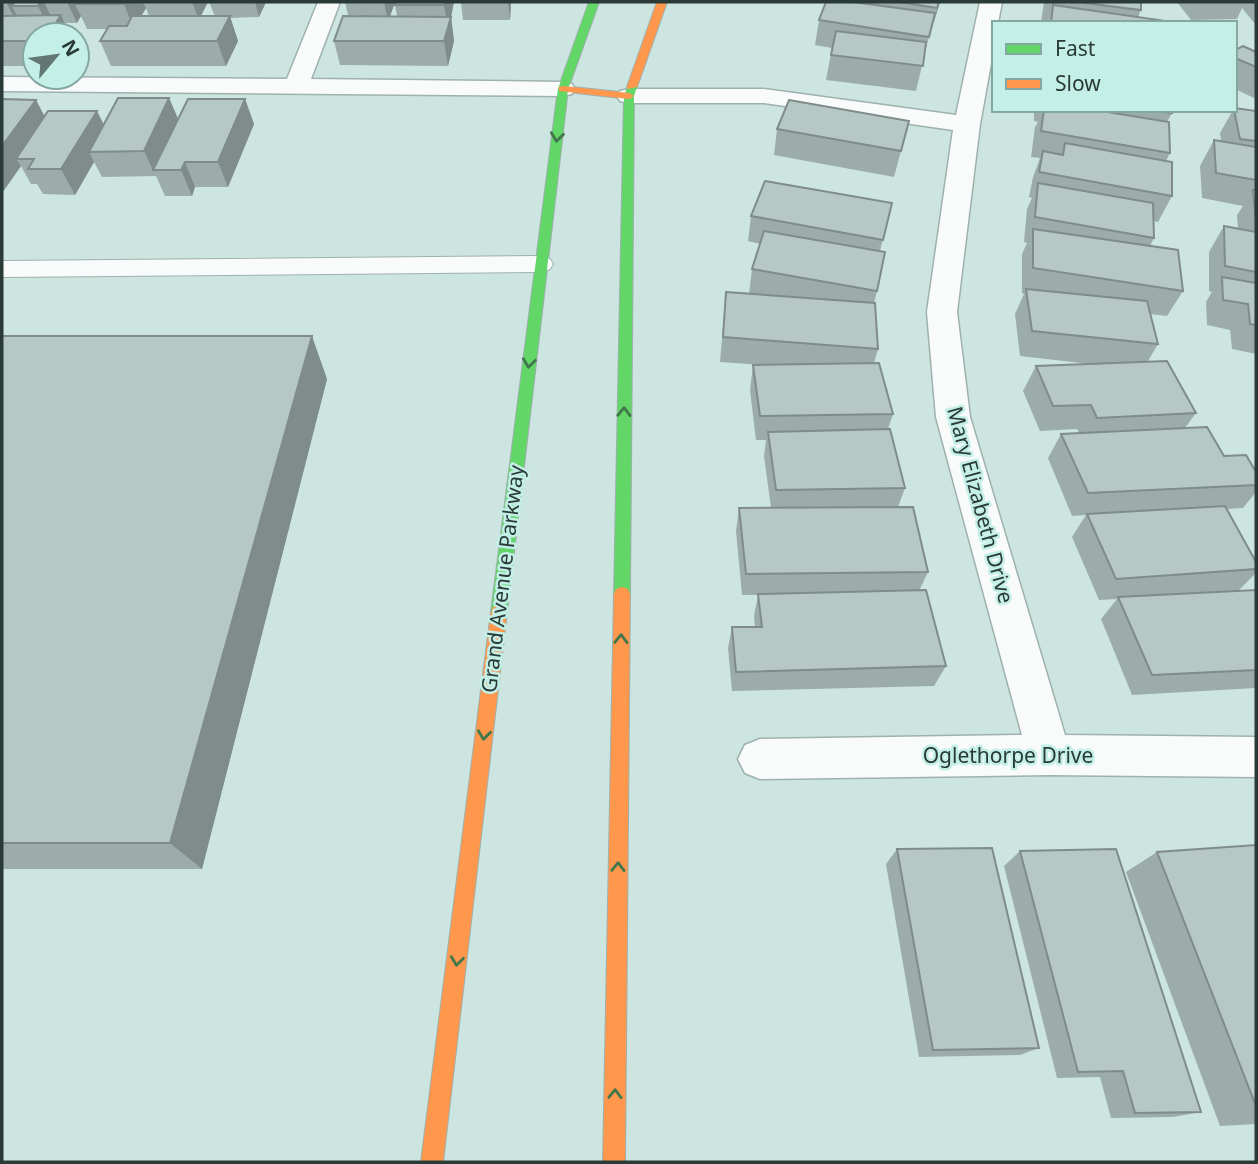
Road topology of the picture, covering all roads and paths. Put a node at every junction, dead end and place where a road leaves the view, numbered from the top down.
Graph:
1 (329, 2) edge
2 (594, 2) edge
3 (662, 2) edge
4 (991, 2) edge
5 (2, 84) edge
6 (296, 86) junction
7 (562, 89) junction
8 (629, 96) junction
9 (967, 124) junction
10 (541, 264) junction
11 (2, 269) edge
12 (1049, 755) junction
13 (1256, 757) edge
14 (760, 759) dead end
15 (432, 1162) edge
16 (614, 1162) edge

1 - 6 street
2 - 7 street, Grand Avenue Parkway
3 - 8 street
4 - 9 street, Mary Elizabeth Drive
5 - 6 street
6 - 7 street
7 - 8 street
7 -> 10 street, Grand Avenue Parkway
8 - 9 street
16 -> 8 street
9 - 12 street, Mary Elizabeth Drive
10 - 11 lane
10 -> 15 street, Grand Avenue Parkway
12 - 13 street, Oglethorpe Drive
12 - 14 street, Oglethorpe Drive

